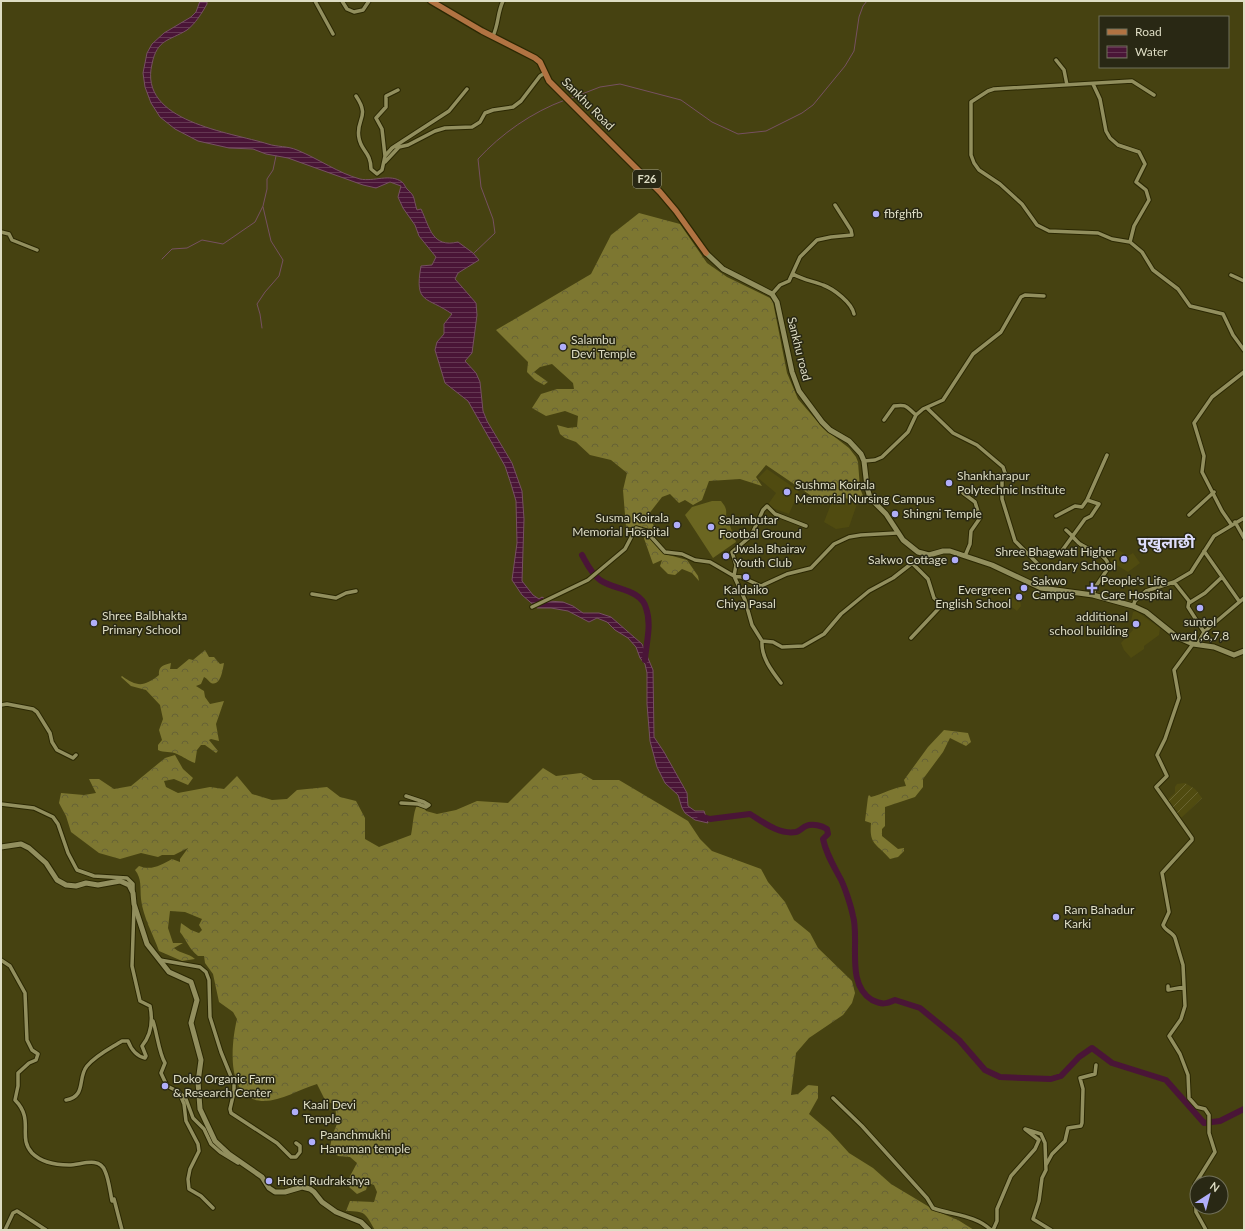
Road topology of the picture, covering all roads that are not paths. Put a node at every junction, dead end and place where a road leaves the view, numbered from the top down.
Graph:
1 (315, 1) edge
2 (342, 1) edge
3 (369, 1) edge
4 (431, 1) edge
5 (503, 1) edge
6 (333, 34) dead end
7 (493, 36) junction
8 (1056, 60) dead end
9 (545, 73) junction
10 (1093, 84) junction
11 (1067, 85) junction
12 (467, 89) dead end
13 (398, 90) dead end
14 (1154, 95) dead end
15 (356, 96) dead end
16 (385, 156) junction
17 (385, 162) junction
18 (835, 204) dead end
19 (1, 232) edge
20 (1130, 242) junction
21 (37, 250) dead end
22 (706, 253) joint
23 (793, 274) junction
24 (1231, 275) dead end
25 (1244, 281) edge
26 (772, 294) junction
27 (1044, 296) dead end
28 (854, 314) dead end
29 (1244, 350) edge
30 (1244, 372) edge
31 (927, 408) junction
32 (916, 415) junction
33 (884, 420) dead end
34 (1108, 455) dead end
35 (864, 461) junction
36 (1214, 492) junction
37 (963, 493) dead end
38 (1087, 500) junction
39 (1189, 515) dead end
40 (1056, 516) dead end
41 (1244, 518) edge
42 (1233, 523) junction
43 (806, 526) dead end
44 (1066, 530) dead end
45 (897, 533) junction
46 (1073, 535) junction
47 (1244, 538) edge
48 (1204, 551) junction
49 (1061, 552) dead end
50 (924, 555) junction
51 (965, 556) junction
52 (914, 564) junction
53 (1038, 564) dead end
54 (734, 576) junction
55 (1222, 577) junction
56 (1174, 582) junction
57 (356, 591) dead end
58 (312, 594) dead end
59 (1093, 595) junction
60 (1244, 598) edge
61 (1239, 601) junction
62 (1188, 603) junction
63 (1133, 606) junction
64 (532, 607) dead end
65 (1204, 632) junction
66 (911, 638) dead end
67 (762, 641) junction
68 (1195, 645) junction
69 (1244, 651) edge
70 (780, 683) dead end
71 (1, 704) edge
72 (76, 755) dead end
73 (406, 796) dead end
74 (401, 803) dead end
75 (1, 804) edge
76 (1, 847) edge
77 (133, 893) junction
78 (134, 904) junction
79 (1, 960) edge
80 (159, 960) junction
81 (1168, 986) dead end
82 (1184, 987) junction
83 (153, 1020) junction
84 (1096, 1065) dead end
85 (178, 1092) junction
86 (833, 1098) dead end
87 (66, 1100) dead end
88 (296, 1143) dead end
89 (245, 1165) junction
90 (1046, 1166) junction
91 (213, 1208) dead end
92 (5, 1230) edge
93 (46, 1230) edge
94 (122, 1230) edge
95 (369, 1230) edge
96 (992, 1230) edge
97 (1051, 1230) edge
98 (1206, 1230) edge

1 - 6 street
2 - 3 street
4 - 7 main road, Sankhu Road / F26
5 - 7 street
7 - 9 main road, Sankhu Road / F26
8 - 11 street
9 - 17 street
9 - 22 main road, Sankhu Road / F26
10 - 11 street
10 - 14 street
10 - 20 street
11 - 20 street
12 - 16 street
13 - 16 street
15 - 17 street
16 - 17 street
18 - 23 street
19 - 21 street
20 - 29 street
22 - 26 main road, F26
23 - 26 street
23 - 28 street
24 - 25 street
26 - 35 main road, Sankhu road
27 - 31 street
30 - 36 street
31 - 32 street
31 - 53 street
32 - 33 street
32 - 35 street
34 - 38 street
35 - 45 main road, Sankhu road
36 - 39 street
36 - 42 street
37 - 51 street
38 - 40 street
38 - 46 street
41 - 42 street
42 - 47 street
42 - 48 street
43 - 54 street
44 - 46 street
45 - 50 main road, Sankhu road
45 - 54 street
46 - 49 street
46 - 59 street
48 - 55 street
48 - 56 street
50 - 51 main road
50 - 52 street
51 - 59 main road
52 - 66 street
52 - 67 street
54 - 64 street
54 - 67 street
55 - 61 street
55 - 62 street
56 - 62 street
56 - 63 street
57 - 58 street
59 - 63 main road
60 - 61 street
61 - 65 street
62 - 65 street
63 - 68 main road
65 - 68 street
67 - 70 street
68 - 69 main road
68 - 82 street
71 - 72 street
73 - 74 street
75 - 77 street
76 - 77 main road
77 - 78 main road
78 - 80 main road
78 - 83 street
79 - 94 street
80 - 88 street
80 - 89 main road
81 - 82 street
82 - 98 street
83 - 85 street
83 - 87 street
84 - 90 street
85 - 89 street
85 - 91 street
86 - 96 street
89 - 95 main road
90 - 96 street
90 - 97 street
92 - 93 street

